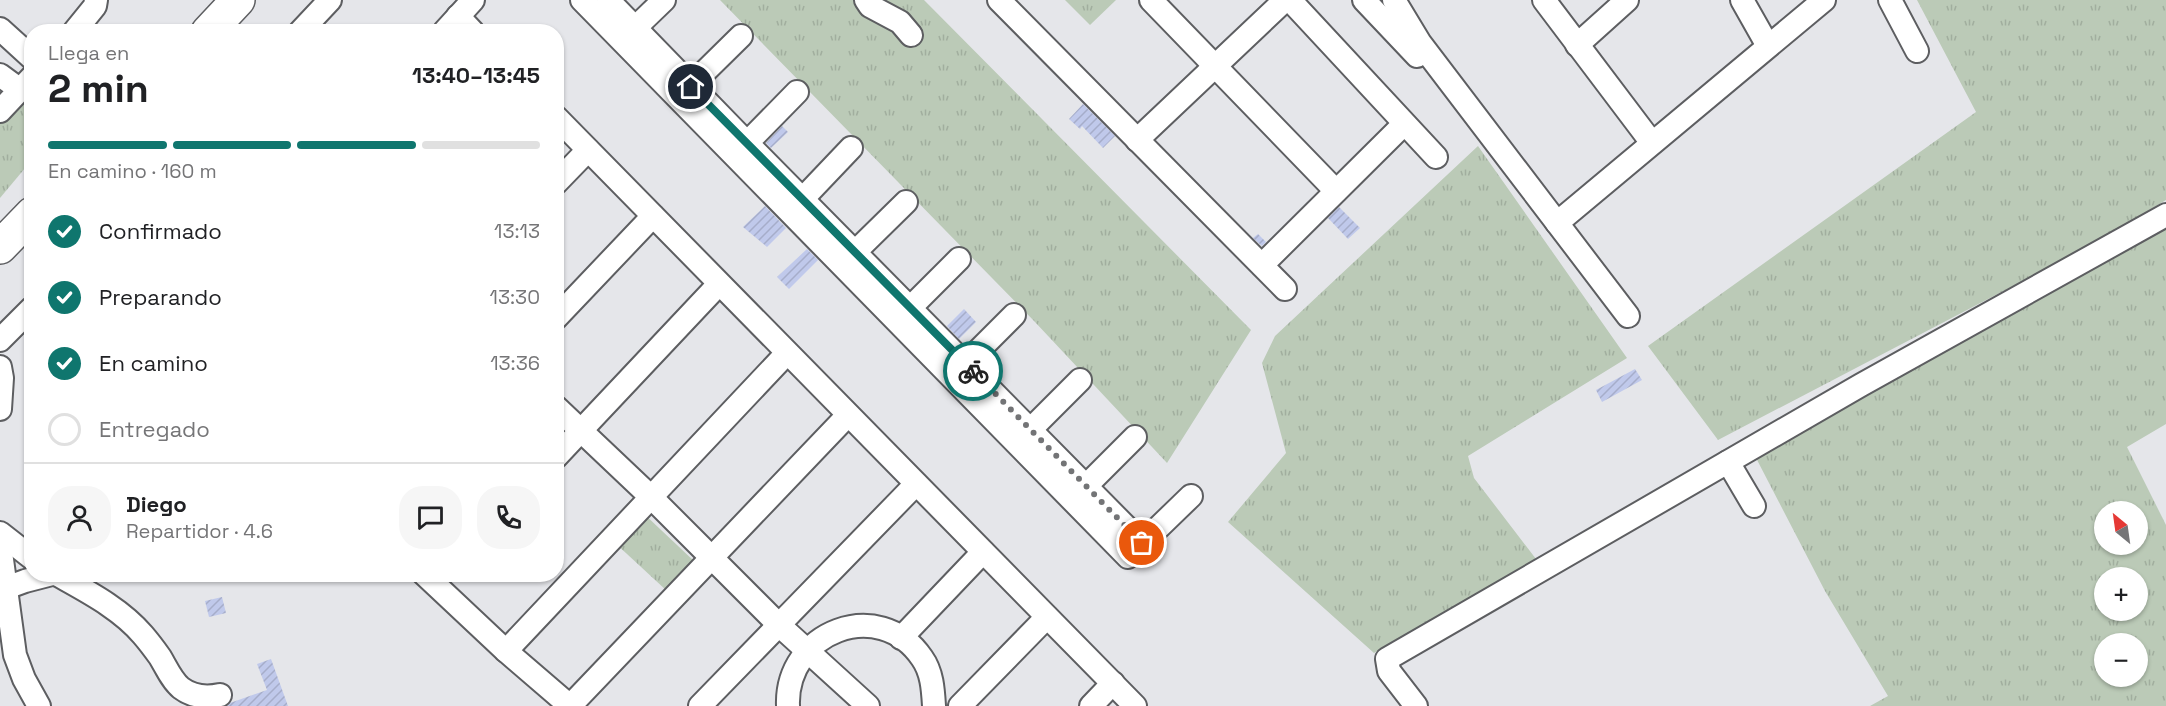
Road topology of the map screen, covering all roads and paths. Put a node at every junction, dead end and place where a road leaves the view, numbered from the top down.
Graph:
1 (96, 0) edge
2 (238, 0) edge
3 (330, 0) edge
4 (582, 0) edge
5 (608, 0) edge
6 (664, 0) edge
7 (866, 0) edge
8 (1151, 0) edge
9 (1285, 0) edge
10 (1290, 0) edge
11 (1364, 0) edge
12 (1394, 0) edge
13 (1544, 0) edge
14 (1627, 0) edge
15 (1742, 0) edge
16 (1824, 0) edge
17 (1890, 0) edge
18 (1004, 2) edge
19 (80, 24) edge
20 (216, 24) edge
21 (308, 24) edge
22 (635, 28) junction
23 (0, 29) edge
24 (911, 35) dead end
25 (741, 36) dead end
26 (1577, 45) junction
27 (1768, 46) junction
28 (24, 51) edge
29 (1917, 51) dead end
30 (1215, 66) junction
31 (0, 75) edge
32 (17, 85) edge
33 (798, 92) dead end
34 (684, 93) junction
35 (0, 111) edge
36 (1404, 124) junction
37 (564, 125) edge
38 (1484, 128) junction
39 (1137, 140) junction
40 (747, 143) junction
41 (1652, 144) junction
42 (851, 148) dead end
43 (588, 150) junction
44 (1436, 157) dead end
45 (564, 175) edge
46 (1336, 191) junction
47 (906, 202) dead end
48 (796, 206) junction
49 (2166, 214) edge
50 (653, 216) junction
51 (24, 222) edge
52 (1557, 223) junction
53 (0, 247) edge
54 (855, 252) junction
55 (959, 259) dead end
56 (1262, 265) junction
57 (719, 284) junction
58 (1285, 289) dead end
59 (910, 308) junction
60 (564, 310) edge
61 (1014, 315) dead end
62 (24, 316) edge
63 (1628, 316) dead end
64 (0, 340) edge
65 (787, 353) junction
66 (965, 364) junction
67 (0, 368) edge
68 (1080, 380) dead end
69 (0, 409) edge
70 (564, 414) edge
71 (848, 415) junction
72 (581, 430) junction
73 (1030, 430) junction
74 (1135, 437) dead end
75 (564, 448) edge
76 (1728, 462) junction
77 (916, 484) junction
78 (1086, 486) junction
79 (1191, 496) dead end
80 (651, 497) junction
81 (1754, 506) dead end
82 (0, 533) edge
83 (0, 545) edge
84 (1135, 550) junction
85 (24, 552) edge
86 (983, 552) junction
87 (712, 557) junction
88 (24, 580) edge
89 (69, 582) edge
90 (439, 582) edge
91 (6, 588) junction
92 (1047, 617) junction
93 (779, 625) junction
94 (901, 638) junction
95 (506, 651) junction
96 (807, 651) junction
97 (1113, 683) junction
98 (220, 695) dead end
99 (39, 706) edge
100 (570, 706) edge
101 (700, 706) edge
102 (788, 706) edge
103 (868, 706) edge
104 (934, 706) edge
105 (960, 706) edge
106 (1091, 706) edge
107 (1135, 706) edge
108 (1416, 706) edge

1 - 19 street
2 - 20 highway
3 - 21 street
4 - 34 street
5 - 22 street
6 - 22 street
7 - 24 street
8 - 30 street
9 - 30 street
10 - 36 street
11 - 38 street
12 - 38 street
13 - 26 street
14 - 26 street
15 - 27 street
16 - 27 street
17 - 29 street
18 - 39 street
22 - 34 street
23 - 28 street
25 - 34 street
26 - 41 street
27 - 41 street
30 - 39 street
30 - 46 street
31 - 32 street
32 - 35 street
33 - 40 street
34 - 40 street
34 - 48 street
36 - 44 street
36 - 46 street
37 - 43 street
38 - 52 street
39 - 56 street
40 - 48 street
41 - 52 street
42 - 48 street
43 - 45 street
43 - 50 street
46 - 56 street
47 - 54 street
48 - 54 street
48 - 84 street
49 - 76 street
50 - 57 street
50 - 60 street
51 - 53 highway
52 - 63 street
54 - 59 street
55 - 59 street
56 - 58 street
57 - 65 street
57 - 72 street
59 - 66 street
61 - 66 street
62 - 64 street
65 - 71 street
65 - 80 street
66 - 73 street
67 - 69 street
68 - 73 street
70 - 72 street
71 - 77 street
71 - 87 street
72 - 75 street
72 - 80 street
73 - 78 street
74 - 78 street
76 - 81 street
76 - 108 street
77 - 86 street
77 - 93 street
78 - 84 street
79 - 84 street
80 - 87 street
80 - 95 street
82 - 85 street
83 - 91 street
86 - 92 street
86 - 94 street
87 - 93 street
87 - 100 street
88 - 91 street
89 - 98 street
90 - 95 street
91 - 99 street
92 - 97 street
92 - 105 street
93 - 96 street
93 - 101 street
94 - 96 street
94 - 104 street
95 - 100 street
96 - 102 street
96 - 103 street
97 - 106 street
97 - 107 street

